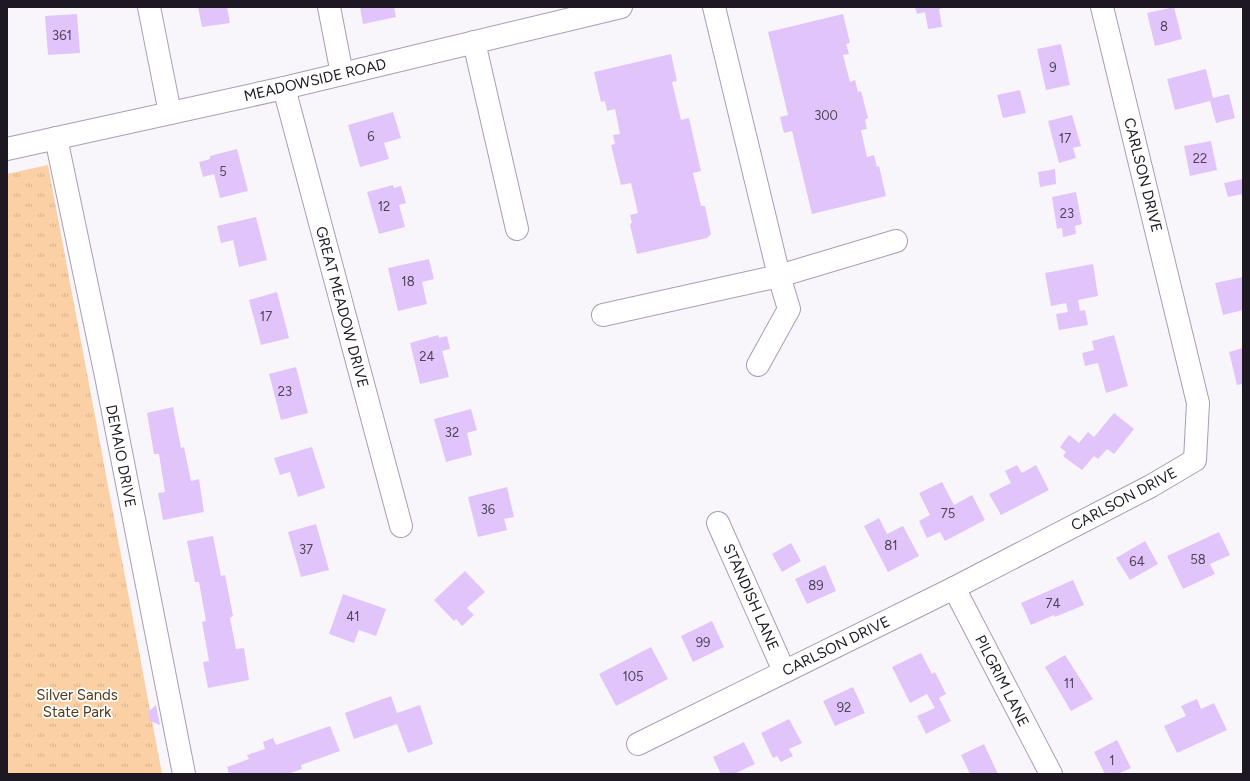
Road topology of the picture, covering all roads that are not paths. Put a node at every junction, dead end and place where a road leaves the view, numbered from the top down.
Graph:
1 (149, 7) edge
2 (329, 7) edge
3 (617, 7) edge
4 (714, 7) edge
5 (1102, 7) edge
6 (474, 42) junction
7 (342, 74) junction
8 (284, 88) junction
9 (170, 113) junction
10 (56, 138) junction
11 (7, 149) edge
12 (517, 229) dead end
13 (896, 241) dead end
14 (779, 276) junction
15 (603, 315) dead end
16 (758, 365) dead end
17 (718, 523) dead end
18 (401, 526) dead end
19 (954, 588) junction
20 (784, 671) junction
21 (638, 744) dead end
22 (184, 774) edge
23 (1051, 774) edge

1 - 9 street
2 - 7 street
3 - 6 street, MEADOWSIDE ROAD
4 - 14 street
5 - 19 street, CARLSON DRIVE
6 - 7 street, MEADOWSIDE ROAD
6 - 12 street
7 - 8 street, MEADOWSIDE ROAD
8 - 9 street, MEADOWSIDE ROAD
8 - 18 street, GREAT MEADOW DRIVE
9 - 10 street, MEADOWSIDE ROAD
10 - 11 street, MEADOWSIDE ROAD
10 - 22 street, DEMAIO DRIVE
13 - 14 street
14 - 15 street
14 - 16 street
17 - 20 street, STANDISH LANE
19 - 20 street, CARLSON DRIVE
19 - 23 street, PILGRIM LANE
20 - 21 street, CARLSON DRIVE

